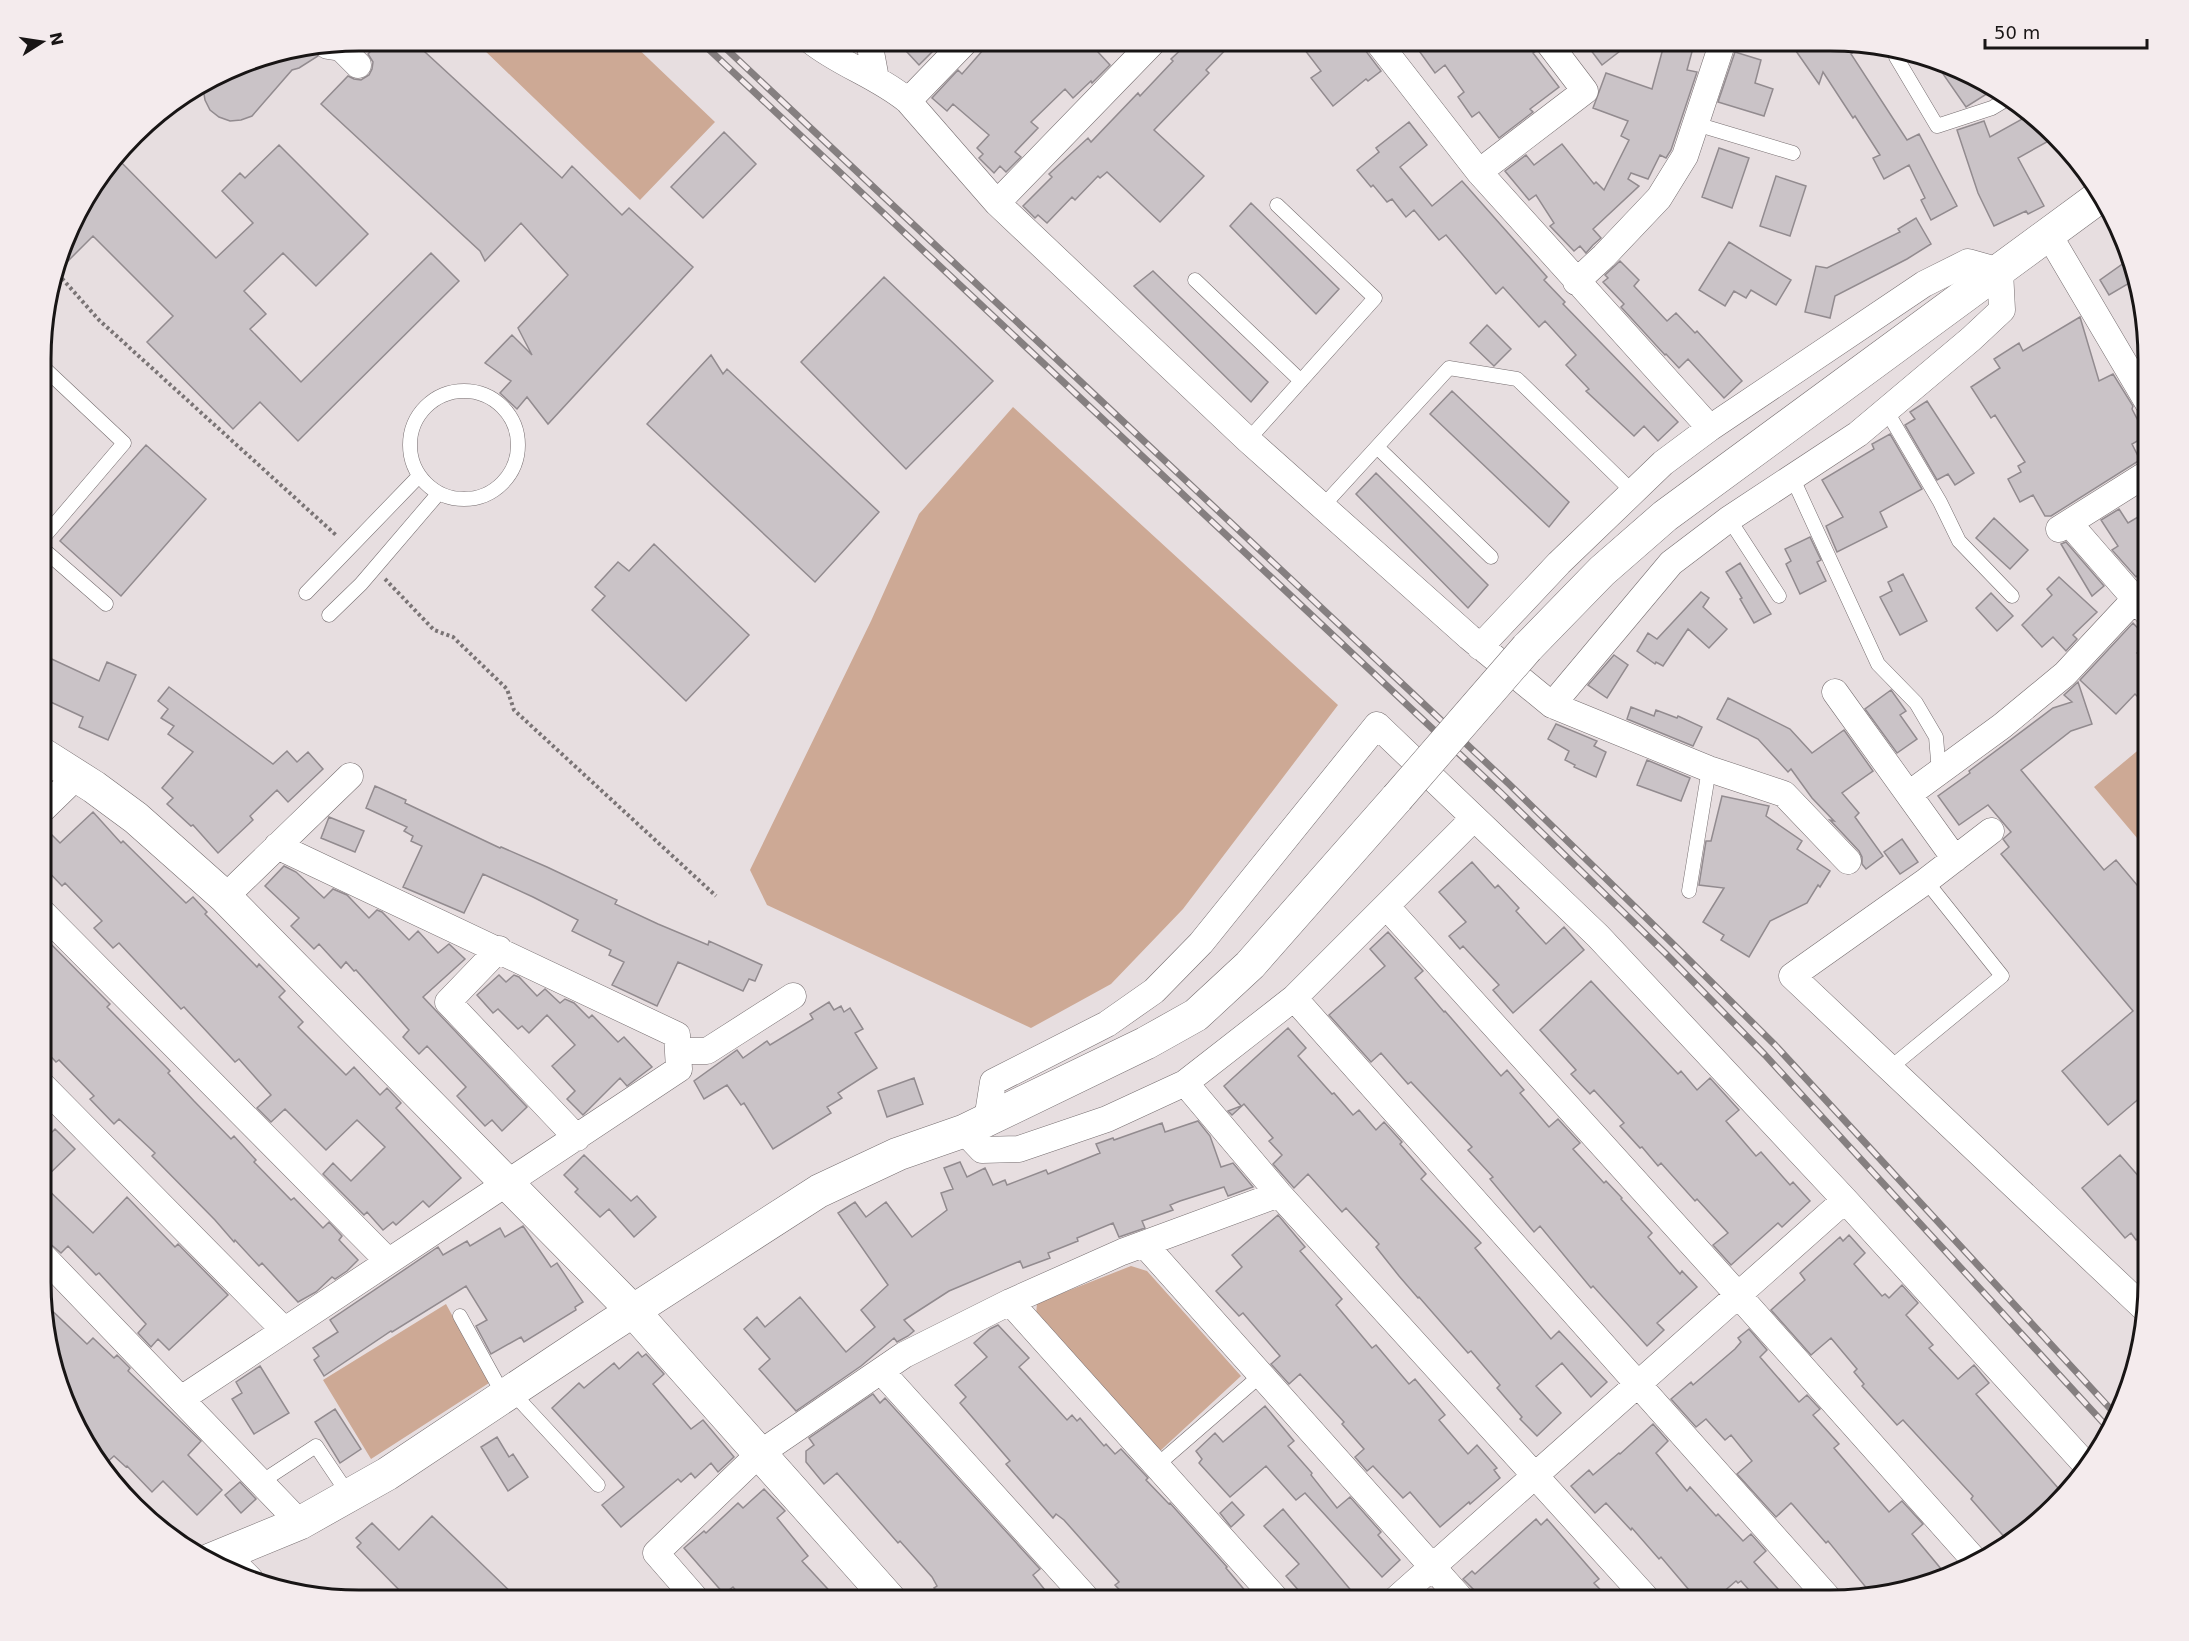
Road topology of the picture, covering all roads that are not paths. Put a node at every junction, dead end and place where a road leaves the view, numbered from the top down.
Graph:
1 (826, 51) edge
2 (871, 51) edge
3 (956, 51) edge
4 (1144, 51) edge
5 (1385, 51) edge
6 (1555, 51) edge
7 (1720, 51) edge
8 (345, 52) edge
9 (1897, 58) edge
10 (358, 65) dead end
11 (876, 79) junction
12 (908, 101) junction
13 (2001, 103) edge
14 (1696, 124) junction
15 (1793, 153) dead end
16 (1479, 172) junction
17 (2094, 200) edge
18 (997, 203) junction
19 (1277, 206) dead end
20 (2049, 235) junction
21 (2000, 271) junction
22 (1195, 280) dead end
23 (1576, 282) junction
24 (51, 375) edge
25 (1301, 381) junction
26 (2138, 386) edge
27 (1886, 410) junction
28 (1710, 428) junction
29 (1248, 440) junction
30 (1377, 447) junction
31 (418, 476) junction
32 (1793, 479) junction
33 (2138, 479) edge
34 (1633, 492) junction
35 (438, 494) junction
36 (1322, 507) junction
37 (1729, 519) junction
38 (51, 529) edge
39 (51, 556) edge
40 (1491, 557) dead end
41 (306, 593) dead end
42 (1779, 596) dead end
43 (2012, 596) dead end
44 (106, 604) dead end
45 (2138, 604) edge
46 (2138, 610) edge
47 (329, 615) dead end
48 (1480, 647) junction
49 (1835, 692) dead end
50 (1552, 705) junction
51 (51, 760) edge
52 (1709, 769) junction
53 (1939, 772) junction
54 (77, 776) junction
55 (350, 776) dead end
56 (1909, 794) junction
57 (51, 801) edge
58 (1473, 819) junction
59 (1991, 831) dead end
60 (277, 846) junction
61 (1955, 859) junction
62 (1848, 861) dead end
63 (1926, 881) junction
64 (1689, 891) dead end
65 (225, 897) junction
66 (1386, 906) junction
67 (51, 921) edge
68 (499, 949) junction
69 (793, 996) dead end
70 (1294, 998) junction
71 (678, 1051) junction
72 (1890, 1068) junction
73 (1185, 1083) junction
74 (51, 1094) edge
75 (976, 1125) junction
76 (577, 1138) junction
77 (506, 1182) junction
78 (1279, 1194) junction
79 (1845, 1200) junction
80 (1144, 1244) junction
81 (388, 1261) junction
82 (51, 1264) edge
83 (2137, 1293) edge
84 (1739, 1296) junction
85 (1010, 1302) junction
86 (633, 1311) junction
87 (460, 1316) dead end
88 (284, 1330) junction
89 (881, 1371) junction
90 (1261, 1375) junction
91 (1638, 1385) junction
92 (507, 1394) junction
93 (181, 1399) junction
94 (759, 1454) junction
95 (2081, 1460) edge
96 (1156, 1466) junction
97 (1535, 1477) junction
98 (261, 1482) junction
99 (598, 1485) dead end
100 (349, 1495) junction
101 (300, 1523) junction
102 (220, 1556) edge
103 (1971, 1556) edge
104 (1432, 1567) junction
105 (688, 1590) edge
106 (881, 1590) edge
107 (1079, 1590) edge
108 (1268, 1590) edge
109 (1406, 1590) edge
110 (1453, 1590) edge
111 (1639, 1590) edge
112 (1821, 1590) edge

1 - 11 street
2 - 11 street
3 - 12 street
4 - 18 street
5 - 16 street
6 - 16 street
7 - 14 street
8 - 10 street
9 - 13 lane
11 - 12 street
12 - 18 street
14 - 15 lane
14 - 23 street
16 - 23 street
17 - 20 street
18 - 29 street
19 - 25 lane
20 - 21 street
20 - 26 street
21 - 27 street
21 - 28 street
21 - 75 street, bridge
22 - 25 lane
23 - 28 street
24 - 38 lane
25 - 29 lane
27 - 32 street
27 - 43 lane
28 - 34 street
29 - 36 street
30 - 34 lane
30 - 36 lane
30 - 40 lane
31 - 35 lane
31 - 35 lane
31 - 41 lane
32 - 37 street
32 - 53 lane
33 - 45 street
34 - 48 street
35 - 47 lane
36 - 48 street
37 - 42 lane
37 - 50 street
39 - 44 lane
46 - 53 street
48 - 50 street
49 - 56 street
50 - 52 street
51 - 54 street
52 - 62 street
52 - 64 lane
53 - 56 street
54 - 57 street
54 - 65 street
55 - 60 street
56 - 61 street
58 - 66 street
58 - 75 street
58 - 79 street
59 - 61 street
60 - 65 street
60 - 68 street
61 - 63 street
63 - 72 lane
63 - 72 street
65 - 77 street
66 - 70 street
66 - 84 street
67 - 81 street
68 - 71 street
68 - 76 street
69 - 71 street
70 - 73 street
70 - 91 street
71 - 76 street
72 - 83 street
73 - 75 street
73 - 78 street
74 - 88 street
75 - 86 street
76 - 77 street
77 - 81 street
77 - 86 street
78 - 80 street
78 - 97 street
79 - 84 street
79 - 95 street
80 - 85 street
80 - 90 street
81 - 88 street
82 - 93 street
84 - 91 street
84 - 103 street
85 - 89 street
85 - 96 street
86 - 92 street
86 - 94 street
87 - 92 lane
88 - 93 street
89 - 94 street
89 - 107 street
90 - 96 lane
90 - 104 street
91 - 97 street
91 - 112 street
92 - 99 lane
92 - 100 street
93 - 98 street
94 - 105 street
94 - 106 street
96 - 108 street
97 - 104 street
97 - 111 street
98 - 100 lane
98 - 101 street
100 - 101 street
101 - 102 street
104 - 109 street
104 - 110 street

